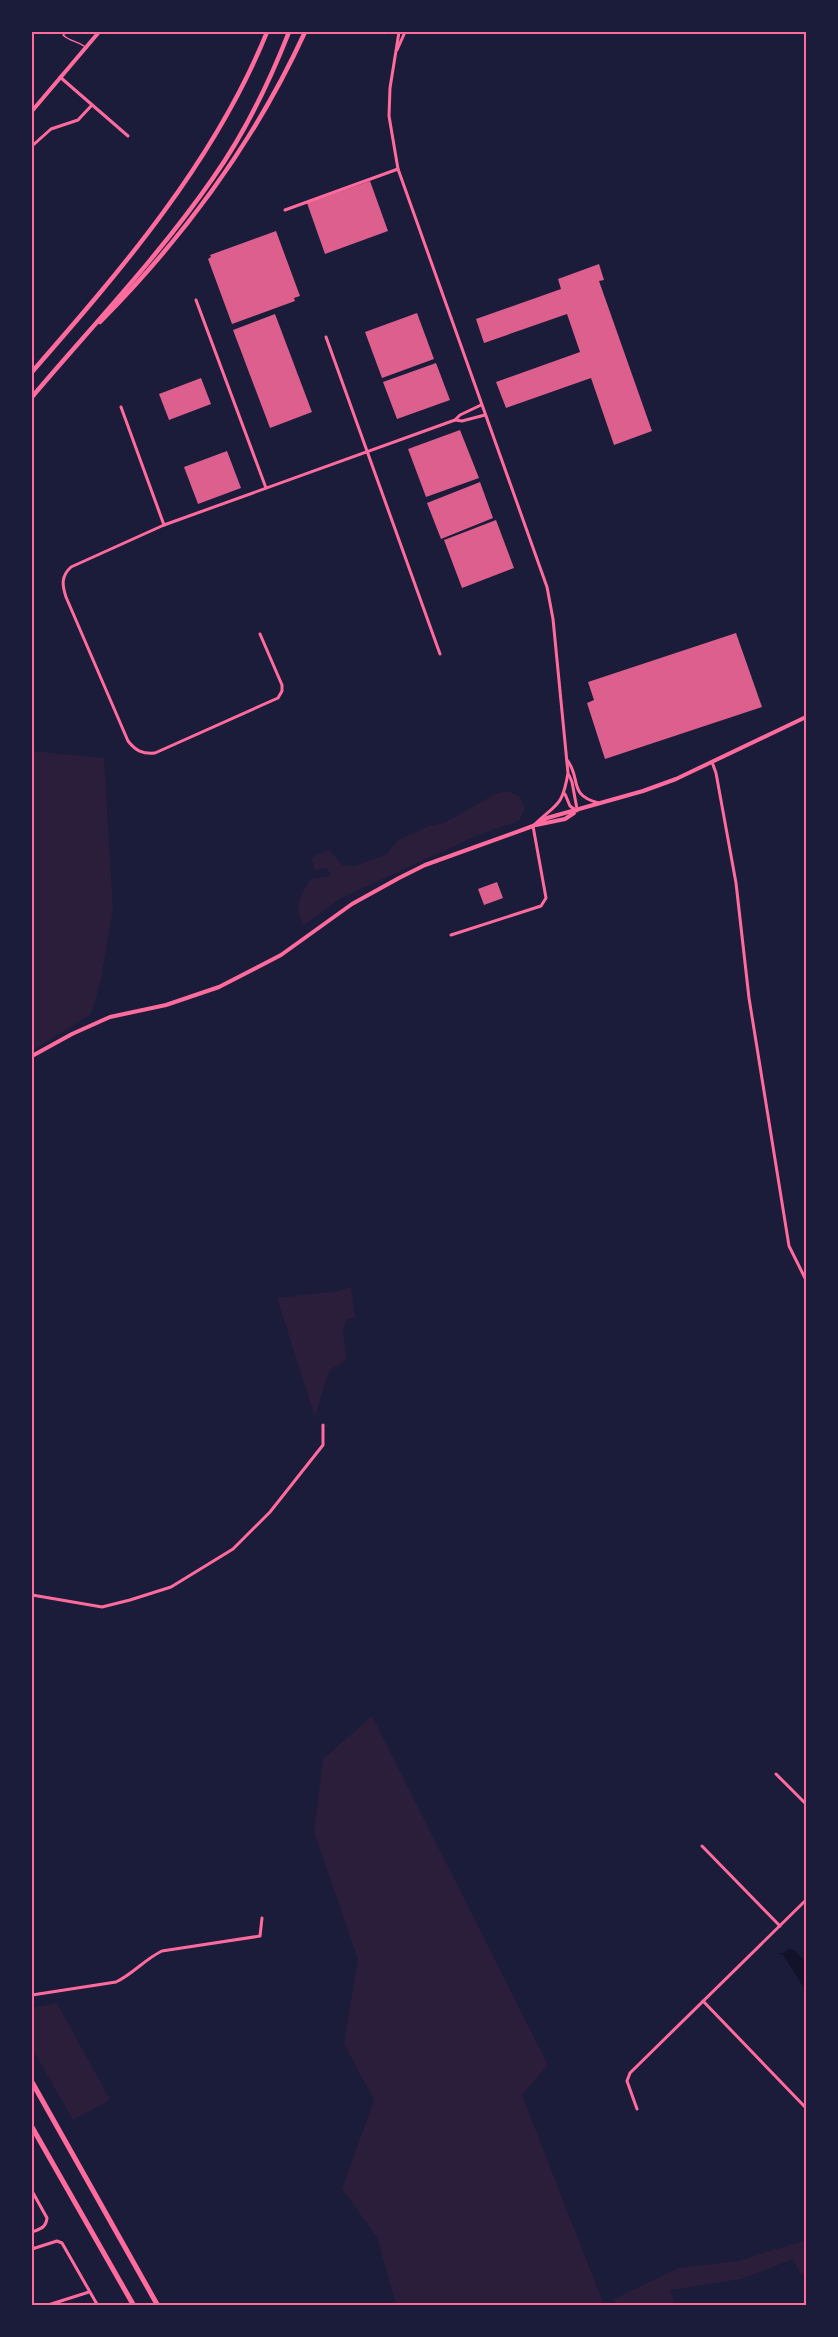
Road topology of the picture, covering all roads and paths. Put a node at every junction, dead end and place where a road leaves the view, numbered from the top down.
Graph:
1 (67, 32) edge
2 (99, 32) edge
3 (267, 32) edge
4 (289, 32) edge
5 (305, 32) edge
6 (399, 32) edge
7 (405, 32) edge
8 (85, 48) junction
9 (396, 52) junction
10 (60, 77) junction
11 (92, 105) junction
12 (32, 111) edge
13 (128, 136) dead end
14 (32, 146) edge
15 (398, 169) junction
16 (285, 210) dead end
17 (196, 300) dead end
18 (326, 337) dead end
19 (67, 355) junction
20 (32, 372) edge
21 (32, 397) edge
22 (481, 405) junction
23 (121, 407) dead end
24 (485, 414) junction
25 (455, 420) junction
26 (367, 450) junction
27 (266, 488) junction
28 (164, 525) junction
29 (260, 634) dead end
30 (440, 654) dead end
31 (807, 717) edge
32 (566, 758) junction
33 (712, 762) junction
34 (568, 773) junction
35 (565, 794) junction
36 (601, 803) junction
37 (577, 811) junction
38 (533, 826) junction
39 (451, 935) dead end
40 (32, 1056) edge
41 (807, 1280) edge
42 (323, 1425) dead end
43 (32, 1594) edge
44 (776, 1774) dead end
45 (807, 1804) edge
46 (702, 1846) dead end
47 (807, 1900) edge
48 (262, 1918) dead end
49 (780, 1926) junction
50 (32, 1995) edge
51 (703, 2001) junction
52 (32, 2082) edge
53 (807, 2108) edge
54 (637, 2109) dead end
55 (32, 2127) edge
56 (32, 2191) edge
57 (32, 2232) edge
58 (32, 2249) edge
59 (90, 2291) junction
60 (46, 2305) edge
61 (98, 2306) edge
62 (134, 2306) edge
63 (158, 2306) edge

1 - 8 lane
2 - 8 main road
3 - 20 highway
4 - 19 highway
5 - 19 highway
6 - 9 street
7 - 9 street
8 - 10 main road
9 - 15 street
10 - 11 street
10 - 12 main road
11 - 13 street
11 - 14 street
15 - 16 street
15 - 22 street
17 - 27 street
18 - 26 street
19 - 21 highway
22 - 24 street
22 - 25 street
23 - 28 street
24 - 25 street
24 - 32 street
25 - 26 street
26 - 27 street
26 - 30 street
27 - 28 street
28 - 29 street
31 - 33 main road
32 - 34 street
32 - 36 street
33 - 36 main road
33 - 41 street
34 - 35 street
34 - 37 street
35 - 37 street
35 - 38 street
36 - 37 main road
37 - 38 main road
38 - 39 street
38 - 40 main road
42 - 43 street
44 - 45 street
46 - 49 street
47 - 49 street
48 - 50 street
49 - 51 street
51 - 53 street
51 - 54 street
52 - 63 highway
55 - 62 highway
56 - 57 street
58 - 59 street
59 - 60 street
59 - 61 street

